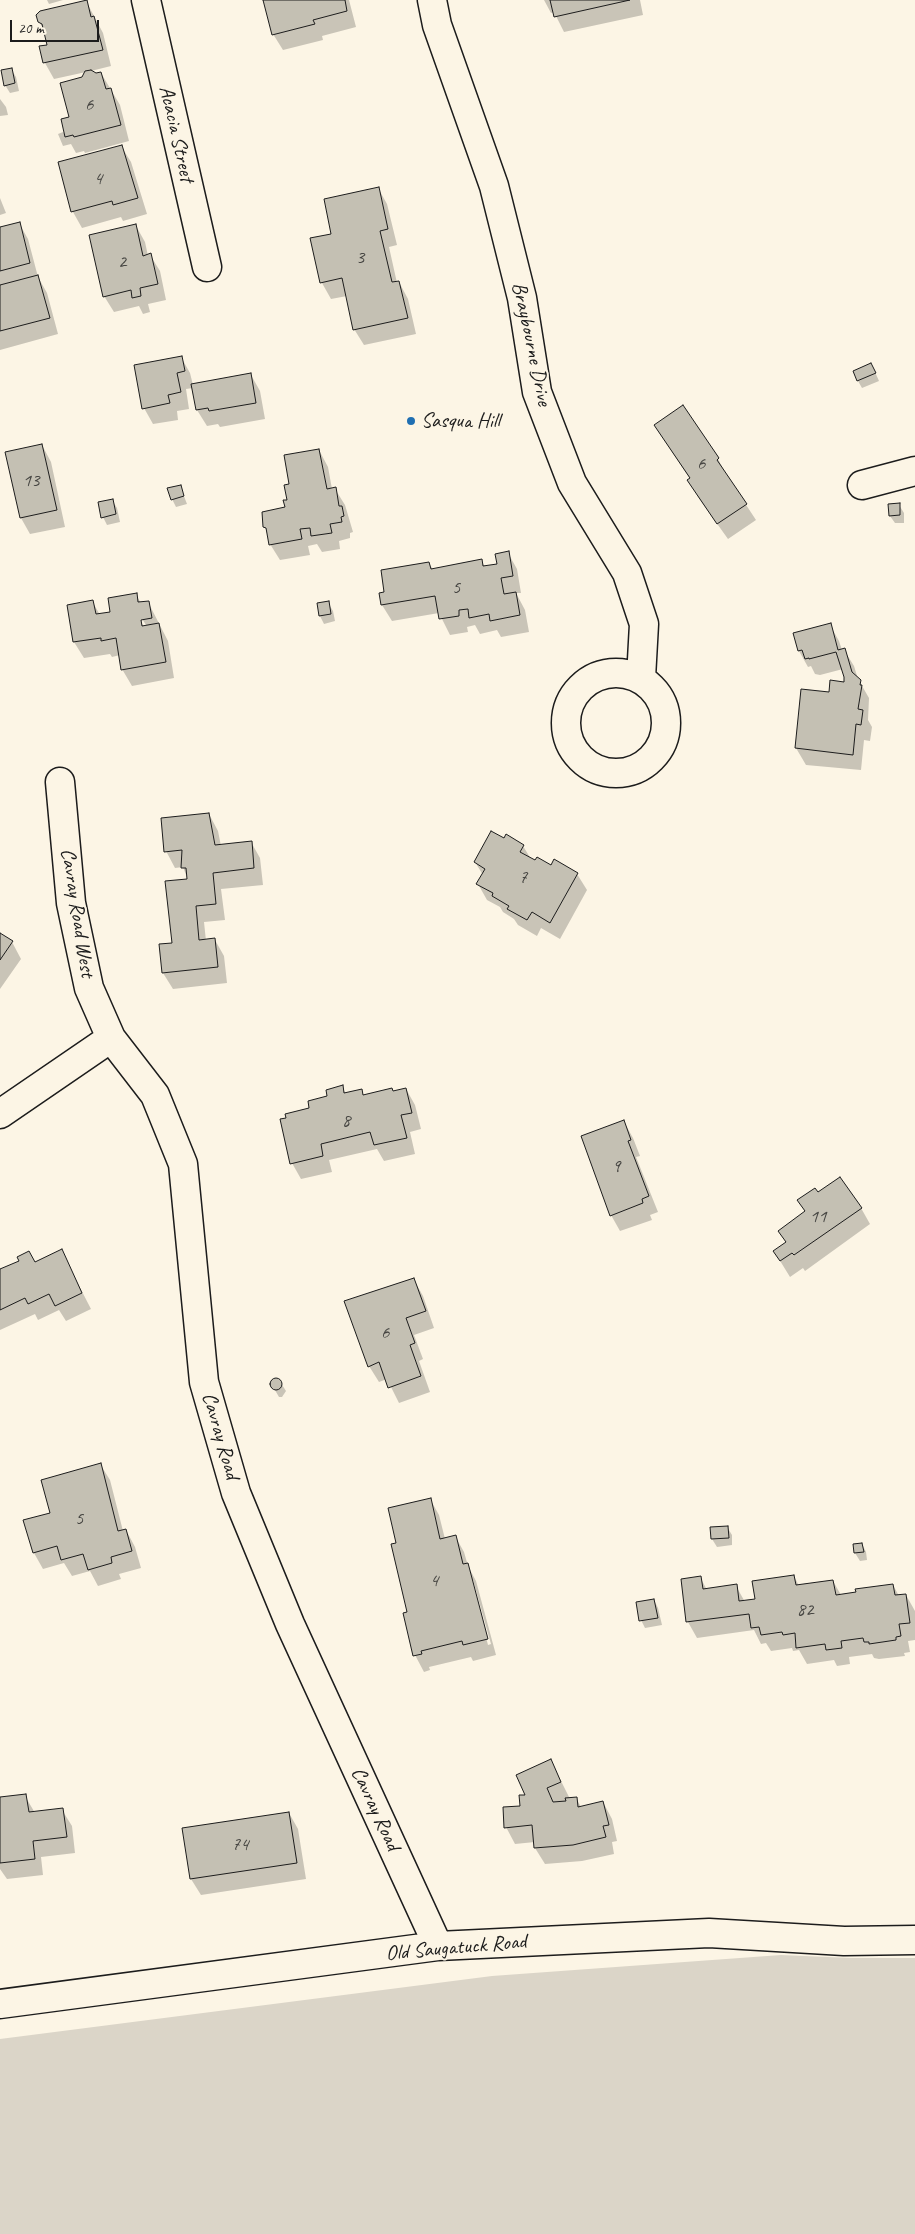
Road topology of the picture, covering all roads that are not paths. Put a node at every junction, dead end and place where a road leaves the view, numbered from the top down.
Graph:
1 (146, 0) edge
2 (432, 0) edge
3 (206, 267) dead end
4 (915, 471) edge
5 (862, 486) dead end
6 (641, 678) dead end
7 (60, 782) dead end
8 (111, 1038) junction
9 (0, 1114) edge
10 (915, 1940) edge
11 (438, 1946) junction
12 (0, 2004) edge

1 - 3 street, Acacia Street
2 - 6 street, Braybourne Drive
4 - 5 street
7 - 8 street, Cavray Road West
8 - 9 street
8 - 11 street, Cavray Road
10 - 11 street, Old Saugatuck Road
11 - 12 street, Old Saugatuck Road

